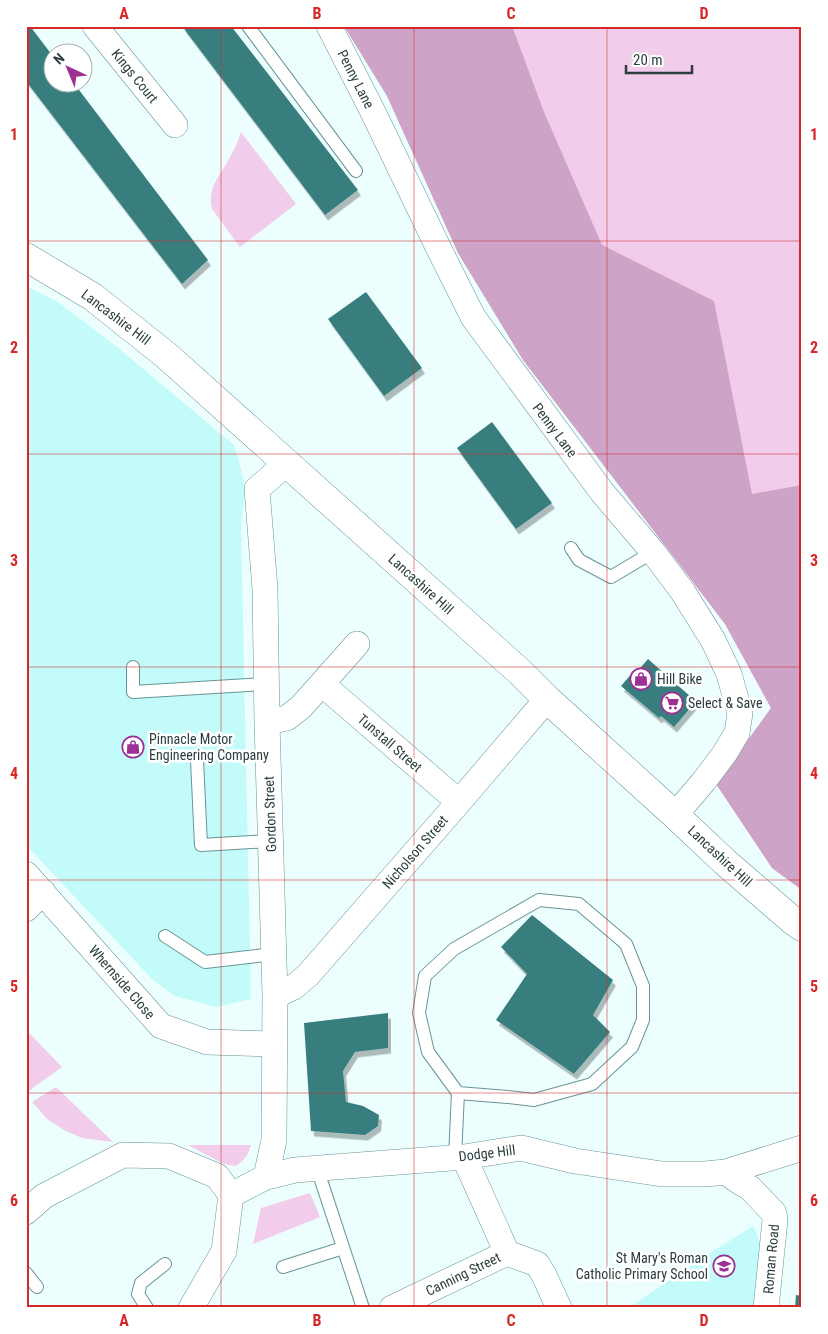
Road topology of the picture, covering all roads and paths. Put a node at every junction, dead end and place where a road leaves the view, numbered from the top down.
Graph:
1 (95, 26) edge
2 (248, 26) edge
3 (329, 26) edge
4 (175, 125) dead end
5 (356, 171) dead end
6 (26, 257) edge
7 (286, 464) junction
8 (571, 548) dead end
9 (653, 552) junction
10 (357, 644) dead end
11 (133, 666) dead end
12 (266, 684) junction
13 (322, 684) junction
14 (547, 698) junction
15 (267, 722) junction
16 (197, 760) dead end
17 (459, 802) junction
18 (676, 815) junction
19 (270, 841) junction
20 (26, 874) edge
21 (35, 901) edge
22 (802, 927) edge
23 (165, 936) dead end
24 (274, 954) junction
25 (276, 996) junction
26 (275, 1044) junction
27 (458, 1093) junction
28 (802, 1148) edge
29 (460, 1157) junction
30 (317, 1168) junction
31 (726, 1172) junction
32 (266, 1177) junction
33 (231, 1195) junction
34 (26, 1212) edge
35 (343, 1248) junction
36 (507, 1253) junction
37 (166, 1264) dead end
38 (283, 1267) dead end
39 (26, 1273) edge
40 (37, 1287) dead end
41 (147, 1308) edge
42 (191, 1308) edge
43 (363, 1308) edge
44 (392, 1308) edge
45 (559, 1308) edge
46 (766, 1308) edge

1 - 4 street, Kings Court
2 - 5 lane
3 - 9 street, Penny Lane
6 - 7 main road, Lancashire Hill
7 - 12 street, Gordon Street
7 - 14 main road, Lancashire Hill
8 - 9 lane
9 - 18 street, Penny Lane
10 - 13 street
11 - 12 lane
12 - 15 street, Gordon Street
13 - 15 street
13 - 17 street, Tunstall Street
14 - 17 street, Nicholson Street
14 - 18 main road, Lancashire Hill
15 - 19 street, Gordon Street
16 - 19 lane
17 - 25 street, Nicholson Street
18 - 22 main road, Lancashire Hill
19 - 24 street, Gordon Street
20 - 21 street, Whernside Close
21 - 26 street, Whernside Close
23 - 24 lane
24 - 25 street, Gordon Street
25 - 26 street, Gordon Street
26 - 32 street, Gordon Street
27 - 27 lane
27 - 29 lane
28 - 31 street, Dodge Hill
29 - 30 street, Dodge Hill
29 - 31 street, Dodge Hill
29 - 36 street
30 - 32 street, Dodge Hill
30 - 35 lane
31 - 46 street, Roman Road
32 - 33 street, Dodge Hill
33 - 34 street
33 - 42 street
35 - 38 lane
35 - 43 lane
36 - 44 street, Canning Street
36 - 45 street
37 - 41 lane
39 - 40 lane

